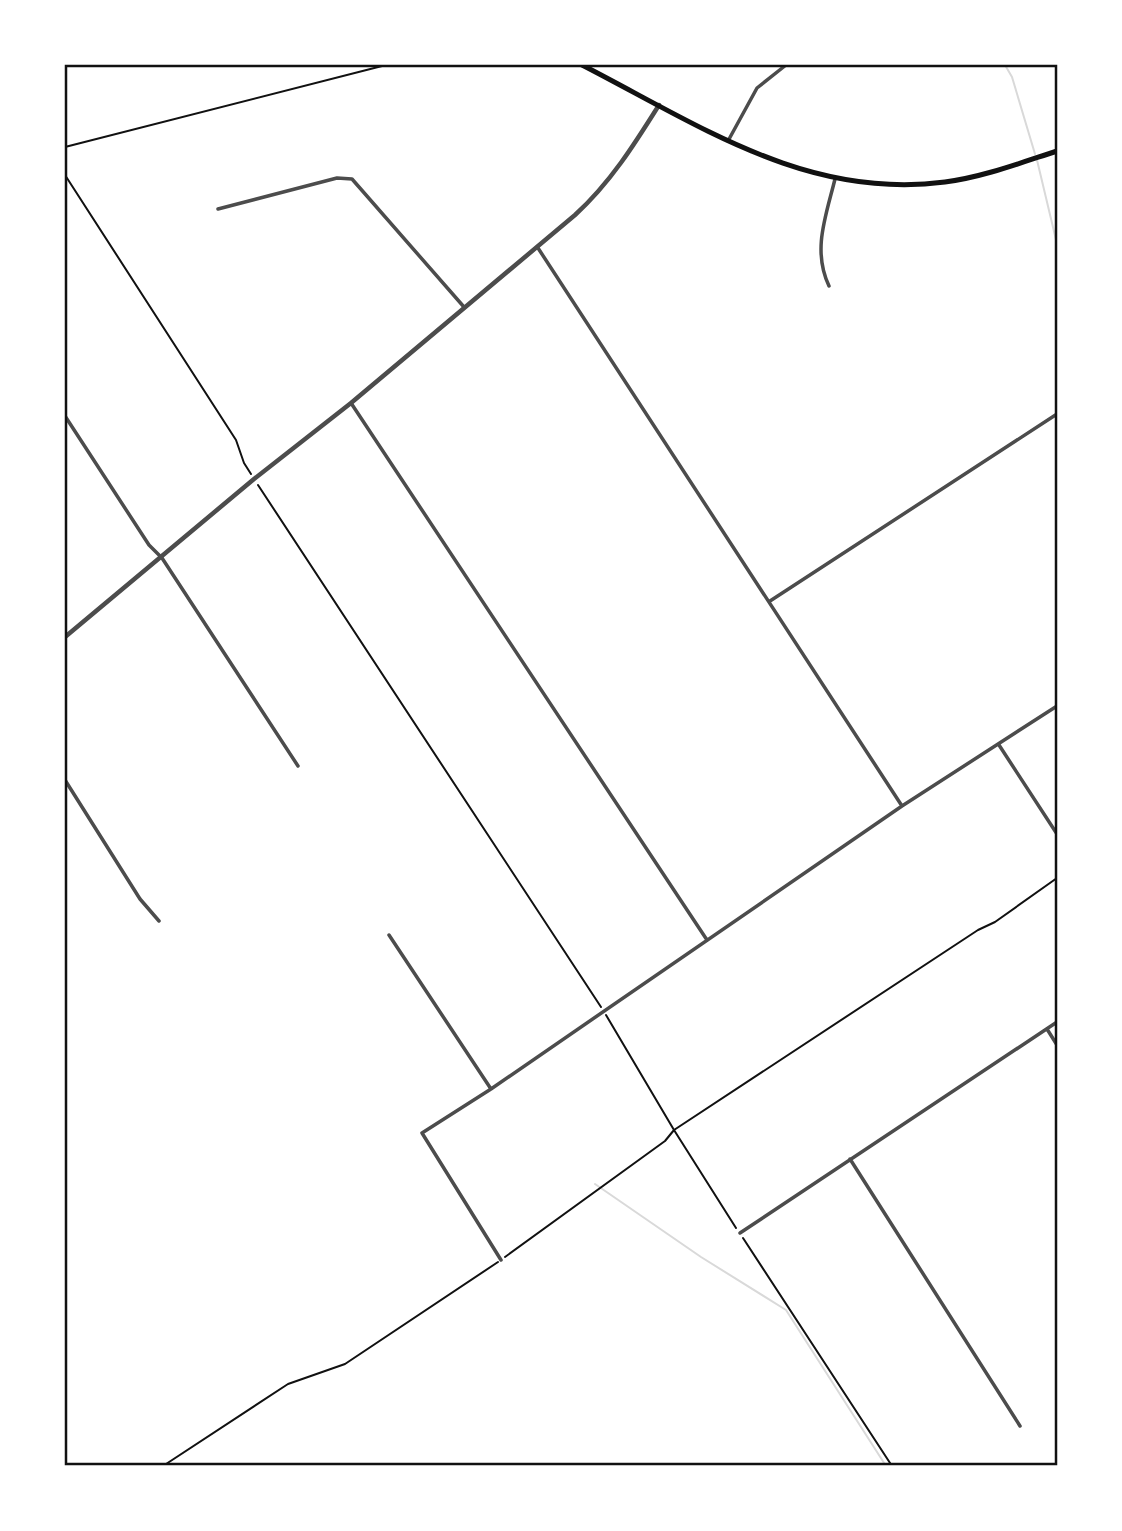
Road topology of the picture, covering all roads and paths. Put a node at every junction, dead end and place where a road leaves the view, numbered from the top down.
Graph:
1 (386, 65) edge
2 (582, 65) edge
3 (786, 65) edge
4 (660, 105) junction
5 (728, 141) junction
6 (65, 147) edge
7 (1057, 151) edge
8 (65, 175) edge
9 (835, 179) junction
10 (218, 209) dead end
11 (538, 248) junction
12 (829, 286) dead end
13 (464, 307) junction
14 (351, 403) junction
15 (1057, 414) edge
16 (65, 416) edge
17 (254, 479) junction
18 (162, 558) junction
19 (770, 601) junction
20 (65, 637) edge
21 (1057, 706) edge
22 (999, 745) junction
23 (298, 766) dead end
24 (65, 780) edge
25 (902, 806) junction
26 (1057, 834) edge
27 (1057, 878) edge
28 (159, 921) dead end
29 (389, 935) dead end
30 (707, 940) junction
31 (603, 1010) junction
32 (1057, 1022) edge
33 (1046, 1029) junction
34 (1057, 1045) edge
35 (491, 1089) junction
36 (674, 1130) junction
37 (850, 1159) junction
38 (740, 1233) junction
39 (501, 1260) junction
40 (1020, 1426) dead end
41 (163, 1466) edge
42 (892, 1466) edge

1 - 6 path
2 - 4 main road
3 - 5 street
4 - 5 main road
4 - 11 street
5 - 9 main road
7 - 9 main road
8 - 17 path
9 - 12 street
10 - 13 street
11 - 13 street
11 - 19 street
13 - 14 street
14 - 17 street
14 - 30 street
15 - 19 street
16 - 18 street
17 - 18 street
17 - 31 path
18 - 20 street
18 - 23 street
19 - 25 street
21 - 22 street
22 - 25 street
22 - 26 street
24 - 28 street
25 - 30 street
27 - 36 path
29 - 35 street
30 - 31 street
31 - 35 street
31 - 36 path
32 - 33 street
33 - 34 street
33 - 37 street
35 - 39 street
36 - 38 path
36 - 39 path
37 - 38 street
37 - 40 street
38 - 42 path
39 - 41 path

